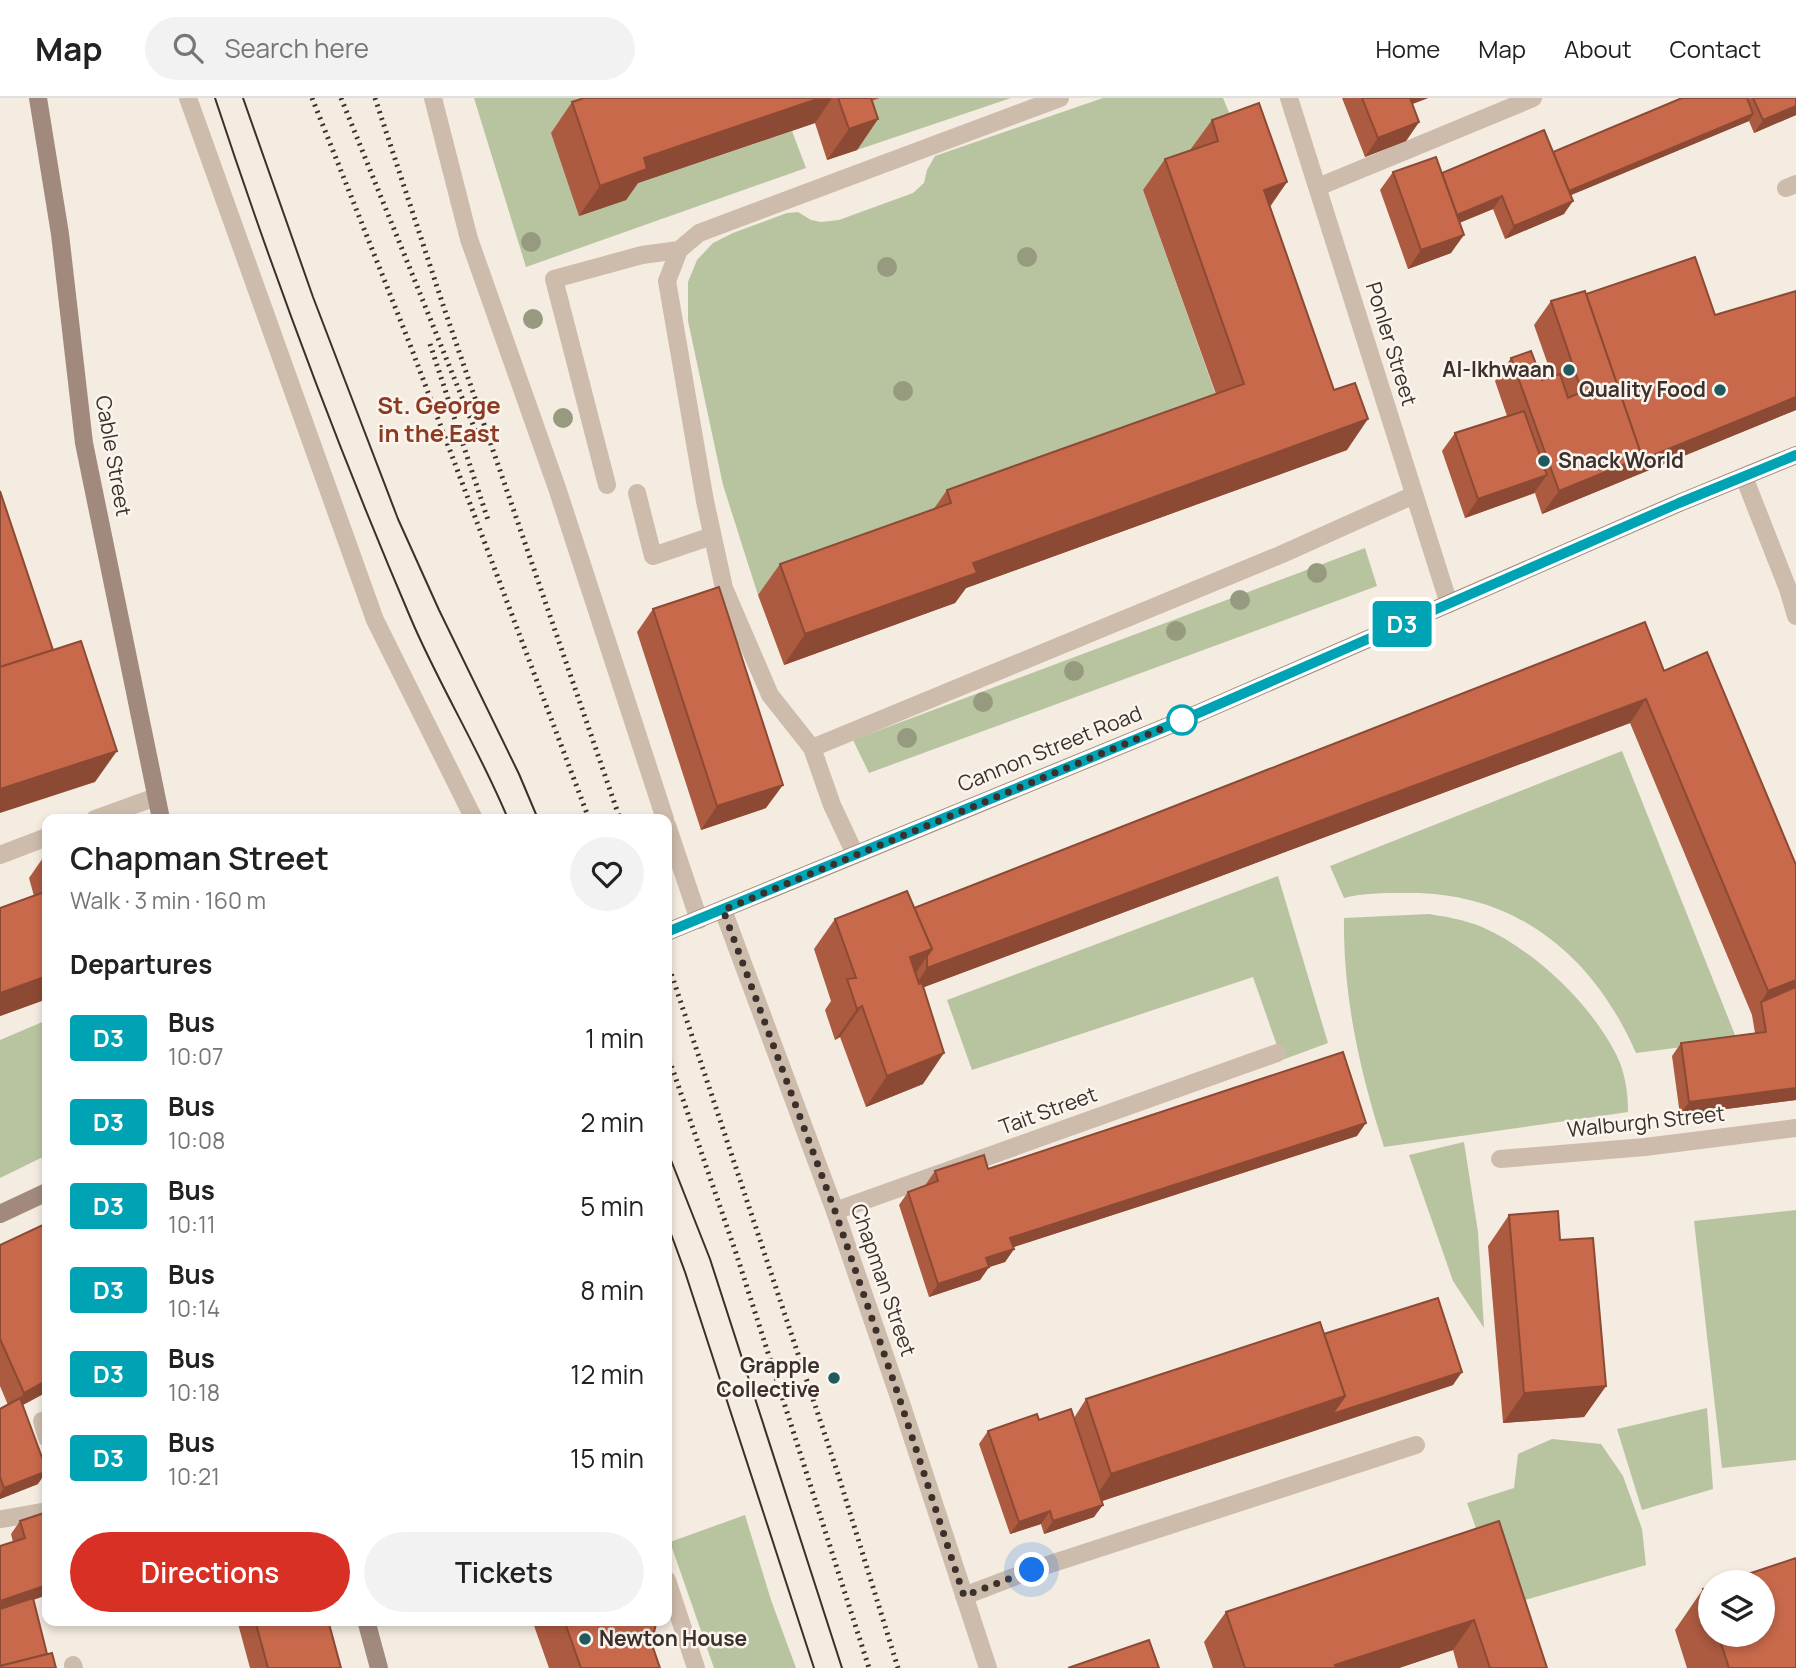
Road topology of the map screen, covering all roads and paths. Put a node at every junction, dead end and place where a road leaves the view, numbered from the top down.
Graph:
1 (38, 98) edge
2 (188, 98) edge
3 (433, 98) edge
4 (1060, 98) edge
5 (1289, 98) edge
6 (1533, 98) edge
7 (1318, 187) junction
8 (679, 250) junction
9 (1796, 455) edge
10 (1744, 477) junction
11 (607, 485) dead end
12 (637, 493) dead end
13 (1414, 495) junction
14 (712, 536) junction
15 (1449, 604) junction
16 (1796, 616) edge
17 (812, 748) junction
18 (156, 797) junction
19 (109, 814) edge
20 (160, 814) edge
21 (472, 814) edge
22 (663, 814) edge
23 (42, 839) edge
24 (672, 840) edge
25 (855, 854) junction
26 (0, 855) edge
27 (723, 910) junction
28 (699, 920) junction
29 (672, 930) edge
30 (1277, 1053) dead end
31 (1796, 1128) edge
32 (1500, 1159) dead end
33 (42, 1194) edge
34 (835, 1211) junction
35 (0, 1214) edge
36 (1416, 1445) dead end
37 (42, 1512) edge
38 (2, 1519) dead end
39 (672, 1595) edge
40 (964, 1596) junction
41 (368, 1626) edge
42 (379, 1668) edge
43 (696, 1668) edge
44 (988, 1668) edge

1 - 18 main road, Cable Street
2 - 21 street
3 - 22 street
4 - 8 street
5 - 7 street, Ponler Street
6 - 7 street
7 - 13 street, Ponler Street
8 - 11 street
8 - 14 street
9 - 10 main road, Cannon Street Road
10 - 15 main road, Cannon Street Road
10 - 16 street
12 - 14 street
13 - 15 street, Ponler Street
13 - 17 street
14 - 17 street
15 - 25 main road, Cannon Street Road
17 - 25 street
18 - 19 street
18 - 20 main road, Cable Street
23 - 26 street
24 - 28 street
25 - 27 main road, Cannon Street Road
27 - 28 main road, Cannon Street Road
27 - 34 street, Chapman Street
28 - 29 main road, Cannon Street Road
30 - 34 street, Tait Street
31 - 32 street, Walburgh Street
33 - 35 main road
34 - 40 street, Chapman Street
36 - 40 street
37 - 38 street
39 - 43 street
40 - 44 street, Chapman Street
41 - 42 main road

